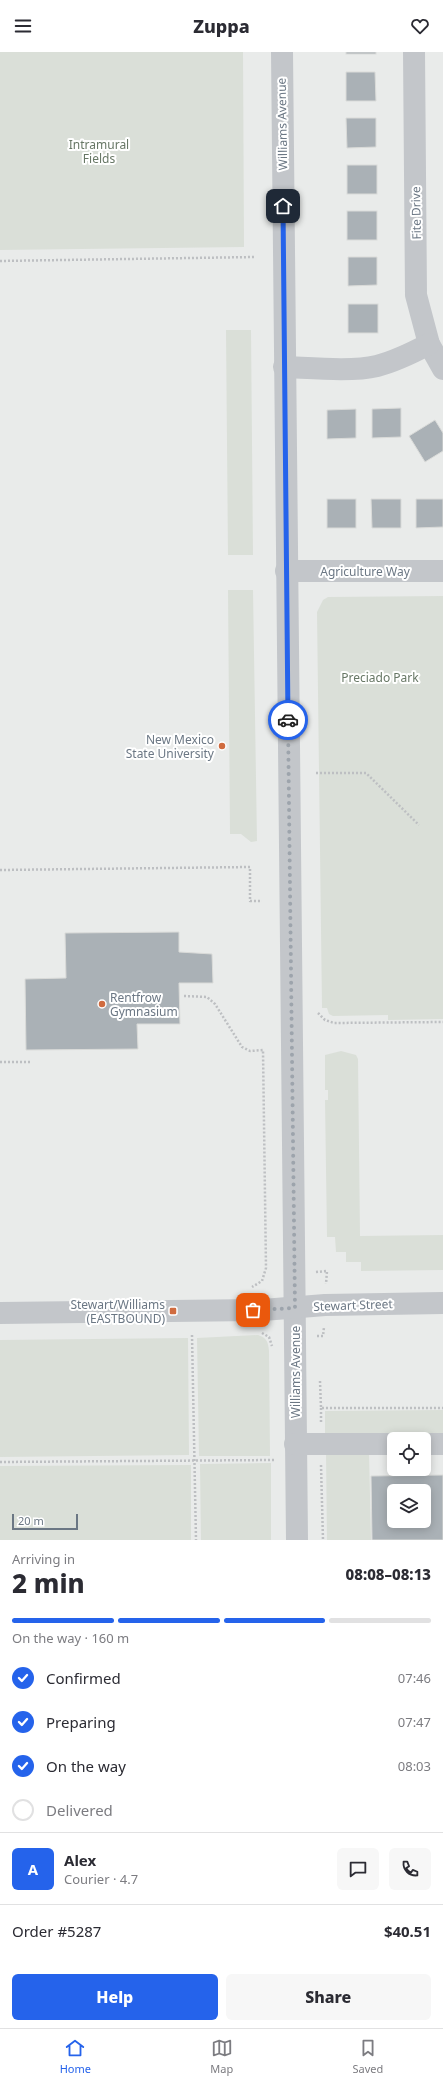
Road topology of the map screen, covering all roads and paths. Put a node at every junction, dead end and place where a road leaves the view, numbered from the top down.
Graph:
1 (282, 52) edge
2 (414, 52) edge
3 (255, 257) dead end
4 (0, 261) edge
5 (428, 344) junction
6 (284, 367) junction
7 (443, 369) edge
8 (286, 571) junction
9 (443, 571) edge
10 (316, 773) dead end
11 (419, 825) dead end
12 (0, 870) edge
13 (262, 901) dead end
14 (184, 996) dead end
15 (318, 1012) dead end
16 (443, 1022) edge
17 (0, 1062) edge
18 (30, 1062) dead end
19 (265, 1275) dead end
20 (443, 1303) edge
21 (295, 1308) junction
22 (0, 1313) edge
23 (255, 1332) dead end
24 (200, 1334) dead end
25 (184, 1335) dead end
26 (192, 1335) junction
27 (273, 1351) dead end
28 (320, 1380) dead end
29 (321, 1408) junction
30 (443, 1408) edge
31 (295, 1444) junction
32 (321, 1444) junction
33 (387, 1444) edge
34 (431, 1444) edge
35 (443, 1444) edge
36 (274, 1452) dead end
37 (274, 1460) junction
38 (195, 1461) junction
39 (0, 1462) edge
40 (274, 1468) dead end
41 (196, 1540) edge
42 (297, 1540) edge
43 (323, 1540) edge

1 - 6 street, Williams Avenue
2 - 5 street, Fite Drive
3 - 4 path
5 - 6 street
5 - 7 street, Fite Drive
6 - 8 street, Williams Avenue
8 - 9 street, Agriculture Way
8 - 21 street, Williams Avenue
10 - 11 path
12 - 13 path
14 - 19 path
15 - 16 path
17 - 18 path
20 - 21 street, Stewart Street
21 - 22 street, Stewart Street
21 - 31 street, Williams Avenue
23 - 27 path
24 - 26 path
25 - 26 path
26 - 38 path
28 - 29 path
29 - 30 path
29 - 32 path
31 - 32 street
31 - 42 street, Williams Avenue
32 - 33 street
32 - 43 path
34 - 35 street
36 - 37 path
37 - 38 path
37 - 40 path
38 - 39 path
38 - 41 path

